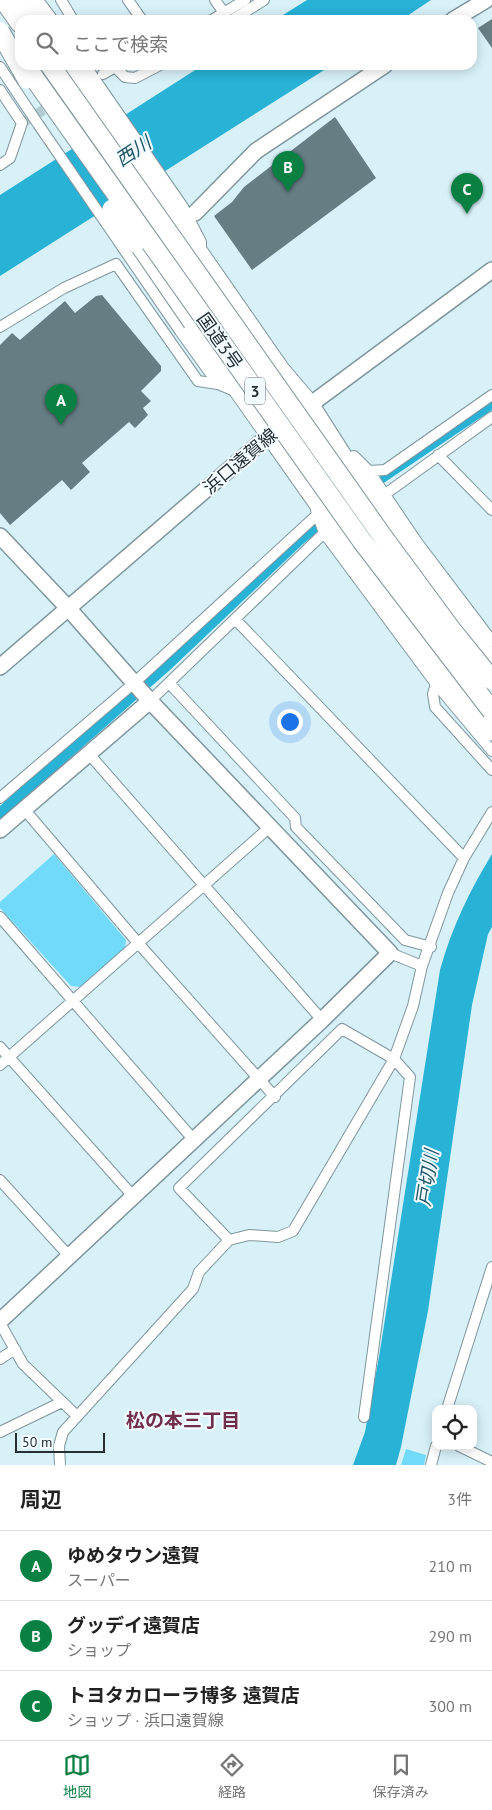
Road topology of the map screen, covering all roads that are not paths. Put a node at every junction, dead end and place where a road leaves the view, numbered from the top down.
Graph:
1 (4, 0) edge
2 (23, 0) edge
3 (38, 0) edge
4 (61, 0) edge
5 (128, 0) edge
6 (216, 0) edge
7 (245, 0) edge
8 (264, 0) edge
9 (486, 0) edge
10 (224, 13) junction
11 (34, 15) edge
12 (48, 15) edge
13 (70, 15) edge
14 (138, 15) edge
15 (221, 15) edge
16 (240, 15) edge
17 (461, 15) edge
18 (15, 16) edge
19 (0, 31) edge
20 (15, 51) edge
21 (15, 58) edge
22 (0, 67) edge
23 (22, 70) edge
24 (29, 70) edge
25 (54, 70) edge
26 (73, 70) edge
27 (87, 70) edge
28 (108, 70) edge
29 (118, 70) edge
30 (150, 70) edge
31 (378, 70) edge
32 (103, 74) dead end
33 (0, 90) edge
34 (94, 90) junction
35 (0, 165) edge
36 (183, 212) junction
37 (492, 270) edge
38 (0, 327) edge
39 (218, 384) junction
40 (238, 392) junction
41 (492, 395) edge
42 (309, 404) junction
43 (492, 417) edge
44 (268, 436) junction
45 (438, 454) junction
46 (344, 459) junction
47 (369, 471) junction
48 (309, 489) junction
49 (384, 495) junction
50 (492, 510) edge
51 (318, 514) junction
52 (324, 532) junction
53 (3, 544) edge
54 (68, 608) junction
55 (234, 619) junction
56 (492, 641) edge
57 (491, 662) edge
58 (0, 667) edge
59 (492, 680) edge
60 (134, 683) junction
61 (168, 683) junction
62 (444, 684) junction
63 (150, 700) junction
64 (492, 711) edge
65 (492, 731) edge
66 (492, 750) edge
67 (89, 754) junction
68 (492, 770) edge
69 (0, 798) edge
70 (24, 809) junction
71 (492, 812) edge
72 (272, 826) junction
73 (0, 830) edge
74 (464, 858) junction
75 (203, 886) junction
76 (0, 917) edge
77 (138, 943) junction
78 (431, 947) junction
79 (390, 952) junction
80 (422, 966) junction
81 (73, 1002) junction
82 (322, 1020) junction
83 (0, 1047) edge
84 (9, 1057) junction
85 (394, 1059) junction
86 (0, 1065) edge
87 (258, 1079) junction
88 (275, 1097) junction
89 (193, 1139) junction
90 (0, 1180) edge
91 (133, 1196) junction
92 (229, 1240) junction
93 (69, 1256) junction
94 (492, 1267) edge
95 (0, 1322) edge
96 (15, 1349) junction
97 (0, 1359) edge
98 (62, 1402) junction
99 (448, 1405) edge
100 (77, 1416) junction
101 (364, 1416) dead end
102 (0, 1432) edge
103 (435, 1450) edge
104 (467, 1450) edge
105 (492, 1462) edge
106 (60, 1465) edge
107 (431, 1465) edge

1 - 18 highway
2 - 11 highway
3 - 12 street
4 - 13 street
5 - 14 street
6 - 10 street
7 - 10 street
8 - 16 street
9 - 17 street
10 - 15 street
19 - 20 highway, bridge
19 - 21 highway, bridge
22 - 39 street, bridge
23 - 40 highway, bridge
24 - 64 highway, 国道3号 / 3, bridge
25 - 59 highway, 国道3号 / 3, bridge
26 - 34 highway
27 - 34 street
28 - 32 street
29 - 30 street
31 - 36 street
33 - 35 street
34 - 36 highway
36 - 42 highway
37 - 42 street, 浜口遠賀線
38 - 39 street
39 - 40 street
40 - 44 highway
41 - 47 street
42 - 44 street, 浜口遠賀線
42 - 46 highway
43 - 45 street
44 - 48 highway
44 - 54 street, 浜口遠賀線
45 - 49 street
45 - 50 street
46 - 47 street
46 - 57 highway
47 - 49 street
48 - 51 street
48 - 62 highway
49 - 56 street
51 - 52 street
51 - 60 street
52 - 55 street
52 - 62 street
53 - 54 street
54 - 58 street, 浜口遠賀線
54 - 60 street
55 - 61 street
55 - 74 street
60 - 63 street
60 - 69 street
61 - 63 street
61 - 78 street
62 - 65 highway
62 - 66 street
62 - 68 street
63 - 67 street
63 - 72 street
67 - 70 street
67 - 75 street
70 - 73 street
70 - 77 street
71 - 74 street
72 - 75 street
72 - 79 street
74 - 78 street
75 - 77 street
75 - 82 street
76 - 81 street
77 - 81 street
77 - 87 street
78 - 80 street
79 - 80 street
79 - 82 street
80 - 85 street
81 - 84 street
81 - 89 street
82 - 87 street
83 - 84 street
84 - 86 street
84 - 91 street
85 - 88 street
85 - 92 street
85 - 101 street
87 - 88 street
87 - 89 street
88 - 92 street
89 - 91 street
90 - 93 street
91 - 93 street
92 - 100 street
93 - 95 street
94 - 99 street
95 - 96 street
96 - 97 street
96 - 98 street
98 - 100 street
98 - 102 street
100 - 106 street
103 - 107 street
104 - 105 street

